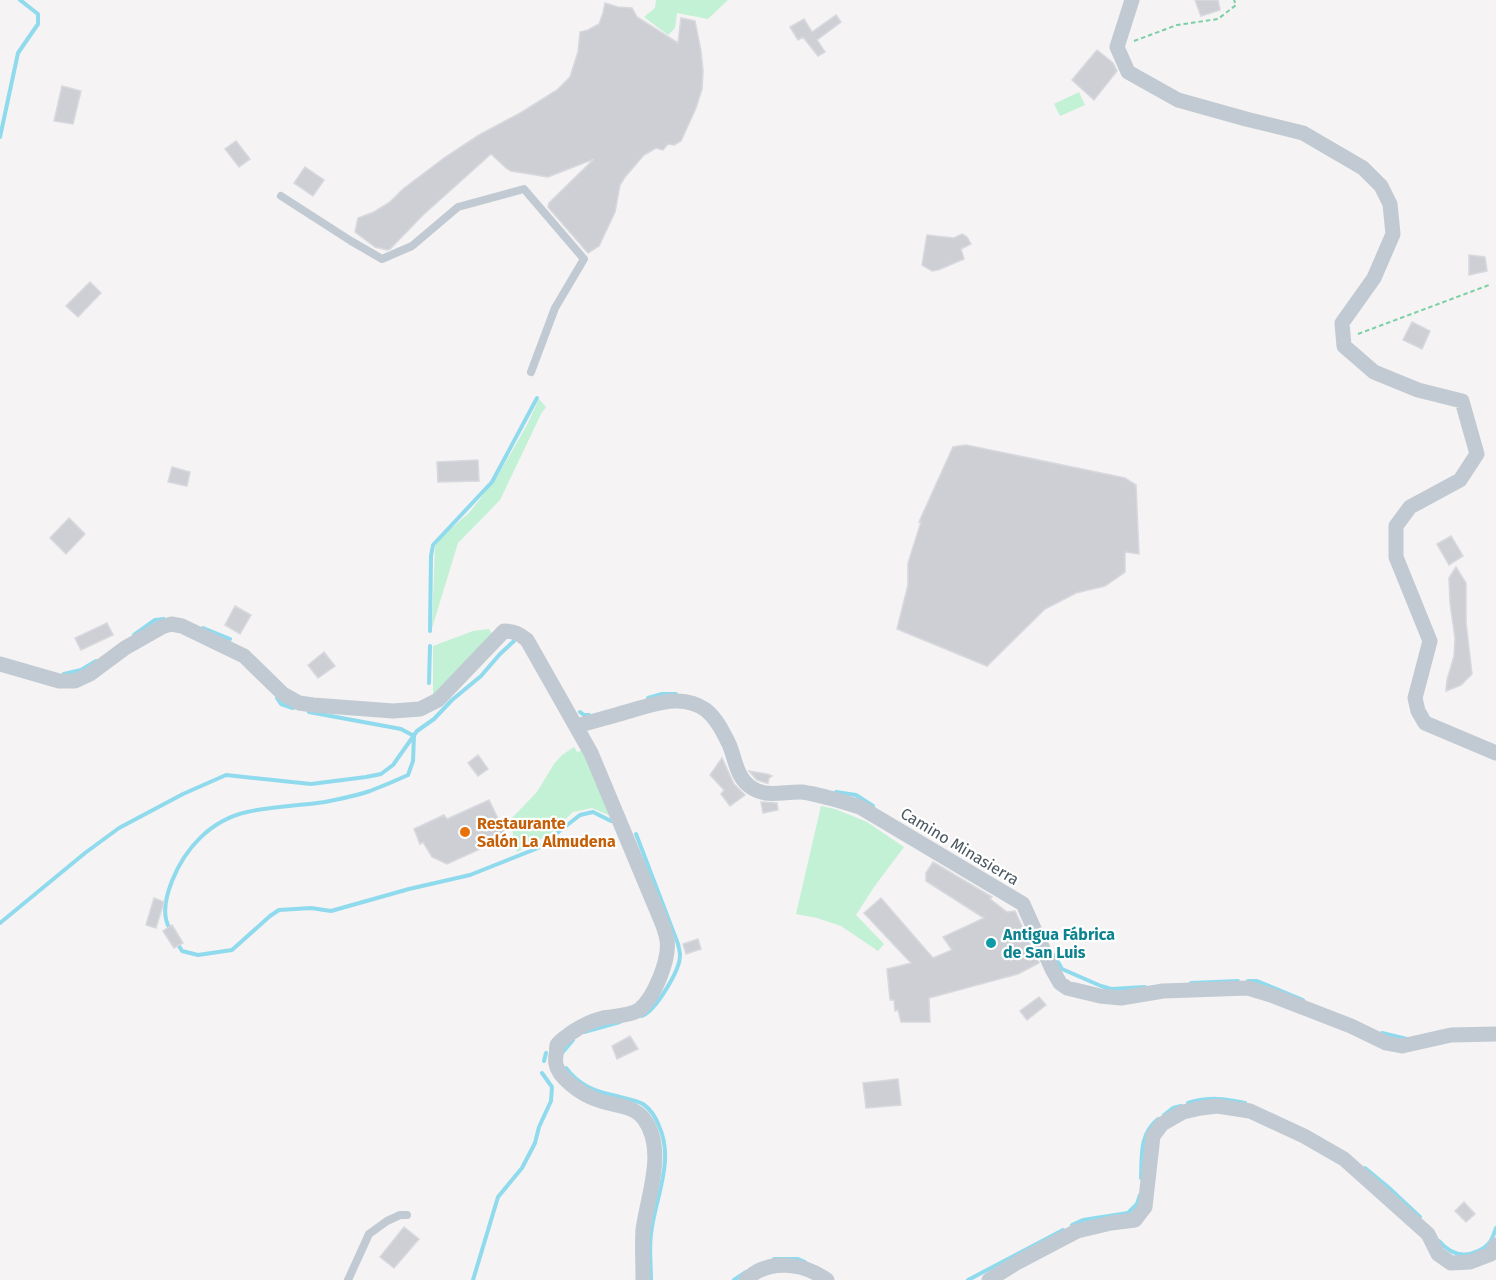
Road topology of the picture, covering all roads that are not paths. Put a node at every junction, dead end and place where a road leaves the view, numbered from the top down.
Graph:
1 (1132, 0) edge
2 (281, 196) dead end
3 (531, 372) dead end
4 (0, 664) edge
5 (577, 726) junction
6 (1496, 753) edge
7 (1496, 1034) edge
8 (407, 1215) dead end
9 (1496, 1245) edge
10 (348, 1280) edge
11 (644, 1280) edge
12 (746, 1280) edge
13 (826, 1280) edge
14 (989, 1280) edge

1 - 6 street
2 - 3 lane
4 - 5 street
5 - 7 street, Camino Minasierra
5 - 11 street
8 - 10 lane
9 - 14 street
12 - 13 street

